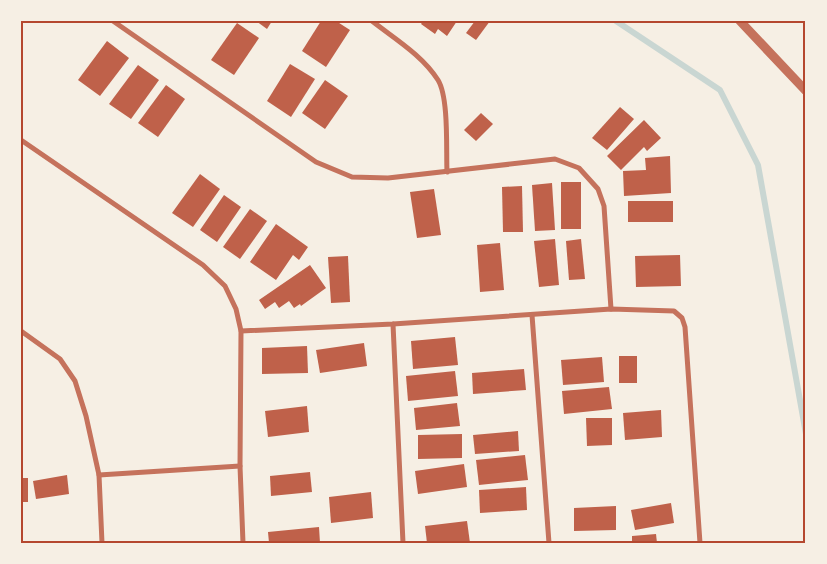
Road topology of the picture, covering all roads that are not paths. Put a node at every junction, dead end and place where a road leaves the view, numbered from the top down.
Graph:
1 (113, 21) edge
2 (372, 21) edge
3 (740, 21) edge
4 (806, 91) edge
5 (21, 140) edge
6 (447, 172) junction
7 (611, 309) junction
8 (532, 315) junction
9 (393, 324) junction
10 (241, 331) junction
11 (21, 332) edge
12 (240, 466) junction
13 (99, 475) junction
14 (102, 543) edge
15 (243, 543) edge
16 (403, 543) edge
17 (549, 543) edge
18 (700, 543) edge

1 - 6 street
2 - 6 street
3 - 4 street
5 - 10 street
6 - 7 street
7 - 8 street
7 - 18 street
8 - 9 street
8 - 17 street
9 - 10 street
9 - 16 street
10 - 12 street
11 - 13 street
12 - 13 street
12 - 15 street
13 - 14 street

